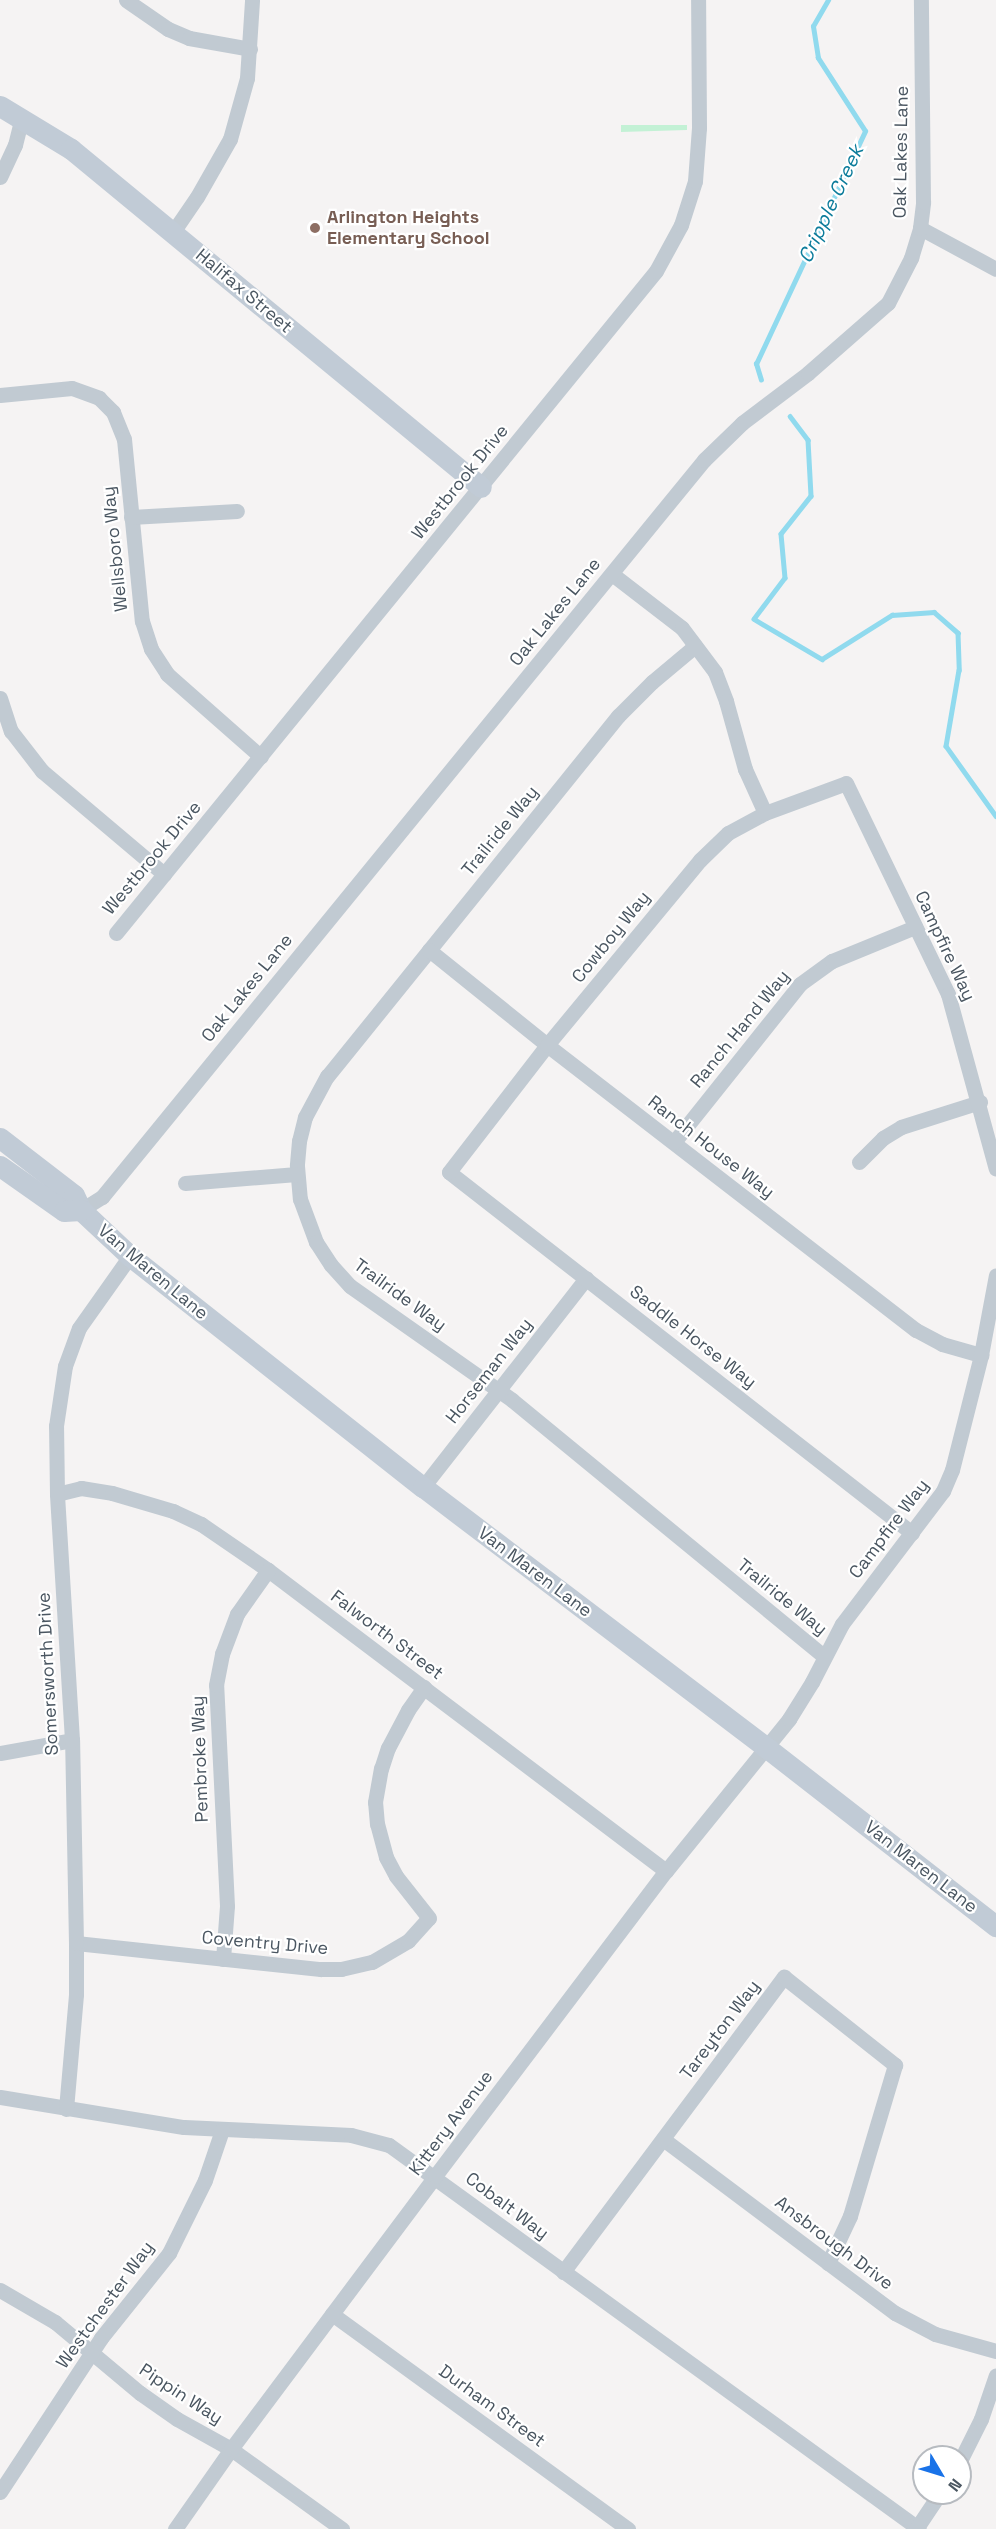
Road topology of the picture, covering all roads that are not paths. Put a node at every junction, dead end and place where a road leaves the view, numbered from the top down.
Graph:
1 (126, 0) edge
2 (252, 0) edge
3 (698, 0) edge
4 (921, 0) edge
5 (250, 49) junction
6 (0, 106) edge
7 (22, 117) junction
8 (0, 177) edge
9 (920, 228) junction
10 (173, 232) junction
11 (994, 262) edge
12 (0, 395) edge
13 (481, 487) junction
14 (237, 511) dead end
15 (131, 517) junction
16 (612, 573) junction
17 (695, 646) junction
18 (0, 698) edge
19 (6, 733) edge
20 (261, 757) junction
21 (846, 783) joint
22 (765, 813) junction
23 (164, 874) junction
24 (915, 927) junction
25 (116, 933) dead end
26 (429, 950) junction
27 (547, 1046) junction
28 (980, 1102) junction
29 (0, 1138) edge
30 (674, 1142) junction
31 (8, 1153) edge
32 (859, 1162) dead end
33 (0, 1166) edge
34 (996, 1169) edge
35 (449, 1172) joint
36 (297, 1174) junction
37 (186, 1183) dead end
38 (81, 1210) junction
39 (130, 1256) junction
40 (996, 1275) edge
41 (586, 1278) junction
42 (981, 1355) junction
43 (500, 1390) junction
44 (423, 1487) junction
45 (57, 1494) junction
46 (912, 1533) junction
47 (268, 1569) junction
48 (824, 1656) junction
49 (424, 1687) junction
50 (72, 1740) junction
51 (767, 1748) junction
52 (0, 1753) edge
53 (666, 1871) junction
54 (996, 1926) edge
55 (76, 1943) junction
56 (223, 1959) junction
57 (0, 2097) edge
58 (66, 2109) junction
59 (222, 2130) junction
60 (663, 2139) junction
61 (435, 2176) junction
62 (828, 2263) junction
63 (563, 2272) junction
64 (0, 2290) edge
65 (332, 2314) junction
66 (996, 2351) edge
67 (92, 2352) junction
68 (995, 2380) edge
69 (968, 2445) edge
70 (231, 2449) junction
71 (0, 2490) edge
72 (933, 2505) edge
73 (175, 2529) edge
74 (342, 2529) edge
75 (628, 2529) edge
76 (918, 2529) edge

1 - 5 street
2 - 5 street
3 - 13 street, Westbrook Drive
4 - 9 street, Oak Lakes Lane
5 - 10 street
6 - 7 main road, Halifax Street
7 - 8 street
7 - 10 main road, Halifax Street
9 - 11 street
9 - 16 street, Oak Lakes Lane
10 - 13 main road, Halifax Street
12 - 15 street, Wellsboro Way
13 - 20 street, Westbrook Drive
14 - 15 street
15 - 20 street, Wellsboro Way
16 - 17 street
16 - 38 street, Oak Lakes Lane
17 - 22 street
17 - 26 street, Trailride Way
18 - 19 street
19 - 23 street
20 - 23 street, Westbrook Drive
21 - 22 street, Cowboy Way
21 - 24 street, Campfire Way
22 - 27 street, Cowboy Way
23 - 25 street, Westbrook Drive
24 - 28 street, Campfire Way
24 - 30 street, Ranch Hand Way
26 - 27 street, Ranch House Way
26 - 36 street, Trailride Way
27 - 30 street, Ranch House Way
27 - 35 street, Cowboy Way
28 - 32 street
28 - 34 street, Campfire Way
29 - 31 main road, Van Maren Lane
30 - 42 street, Ranch House Way
31 - 38 main road, Van Maren Lane
33 - 38 main road, Van Maren Lane
35 - 41 street, Saddle Horse Way
36 - 37 street
36 - 43 street, Trailride Way
38 - 39 main road, Van Maren Lane
39 - 44 main road, Van Maren Lane
39 - 45 street, Somersworth Drive
40 - 42 street, Campfire Way
41 - 43 street, Horseman Way
41 - 46 street, Saddle Horse Way
42 - 46 street, Campfire Way
43 - 44 street, Horseman Way
43 - 48 street, Trailride Way
44 - 51 main road, Van Maren Lane
45 - 47 street, Falworth Street
45 - 50 street, Somersworth Drive
46 - 48 street, Campfire Way
47 - 49 street, Falworth Street
47 - 56 street, Pembroke Way
48 - 51 street, Campfire Way
49 - 53 street, Falworth Street
49 - 56 street, Coventry Drive
50 - 52 street
50 - 55 street, Somersworth Drive
51 - 53 street, Kittery Avenue
51 - 54 main road, Van Maren Lane
53 - 61 street, Kittery Avenue
55 - 56 street, Coventry Drive
55 - 58 street, Somersworth Drive
57 - 58 street, Cobalt Way
58 - 59 street, Cobalt Way
59 - 61 street, Cobalt Way
59 - 67 street, Westchester Way
60 - 62 street, Ansbrough Drive
60 - 62 street, Tareyton Way
60 - 63 street, Tareyton Way
61 - 63 street, Cobalt Way
61 - 65 street, Kittery Avenue
62 - 66 street, Ansbrough Drive
63 - 76 street, Cobalt Way
64 - 67 street, Pippin Way
65 - 70 street, Kittery Avenue
65 - 75 street, Durham Street
67 - 70 street, Pippin Way
67 - 71 street, Westchester Way
68 - 69 street
70 - 73 street, Kittery Avenue
70 - 74 street, Pippin Way
72 - 76 street

